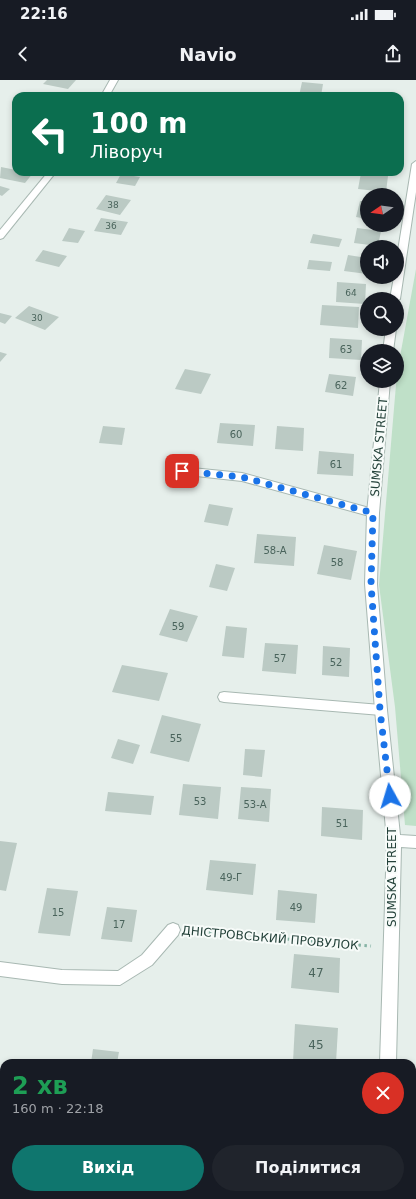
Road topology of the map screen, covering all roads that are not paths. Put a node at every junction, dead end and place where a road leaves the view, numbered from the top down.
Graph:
1 (114, 80) edge
2 (107, 92) edge
3 (416, 164) edge
4 (49, 176) edge
5 (0, 236) edge
6 (396, 292) edge
7 (384, 388) edge
8 (182, 471) dead end
9 (373, 513) junction
10 (224, 697) dead end
11 (380, 710) junction
12 (394, 840) junction
13 (416, 842) edge
14 (173, 930) road end
15 (0, 969) edge
16 (388, 1059) edge

1 - 2 street
3 - 6 street
4 - 5 street
7 - 9 street, SUMSKA STREET
8 - 9 street
9 - 11 street, SUMSKA STREET
10 - 11 street
11 - 12 street, SUMSKA STREET
12 - 13 street
12 - 16 street, SUMSKA STREET
14 - 15 street, ДНІСТРОВСЬКИЙ ПРОВУЛОК

